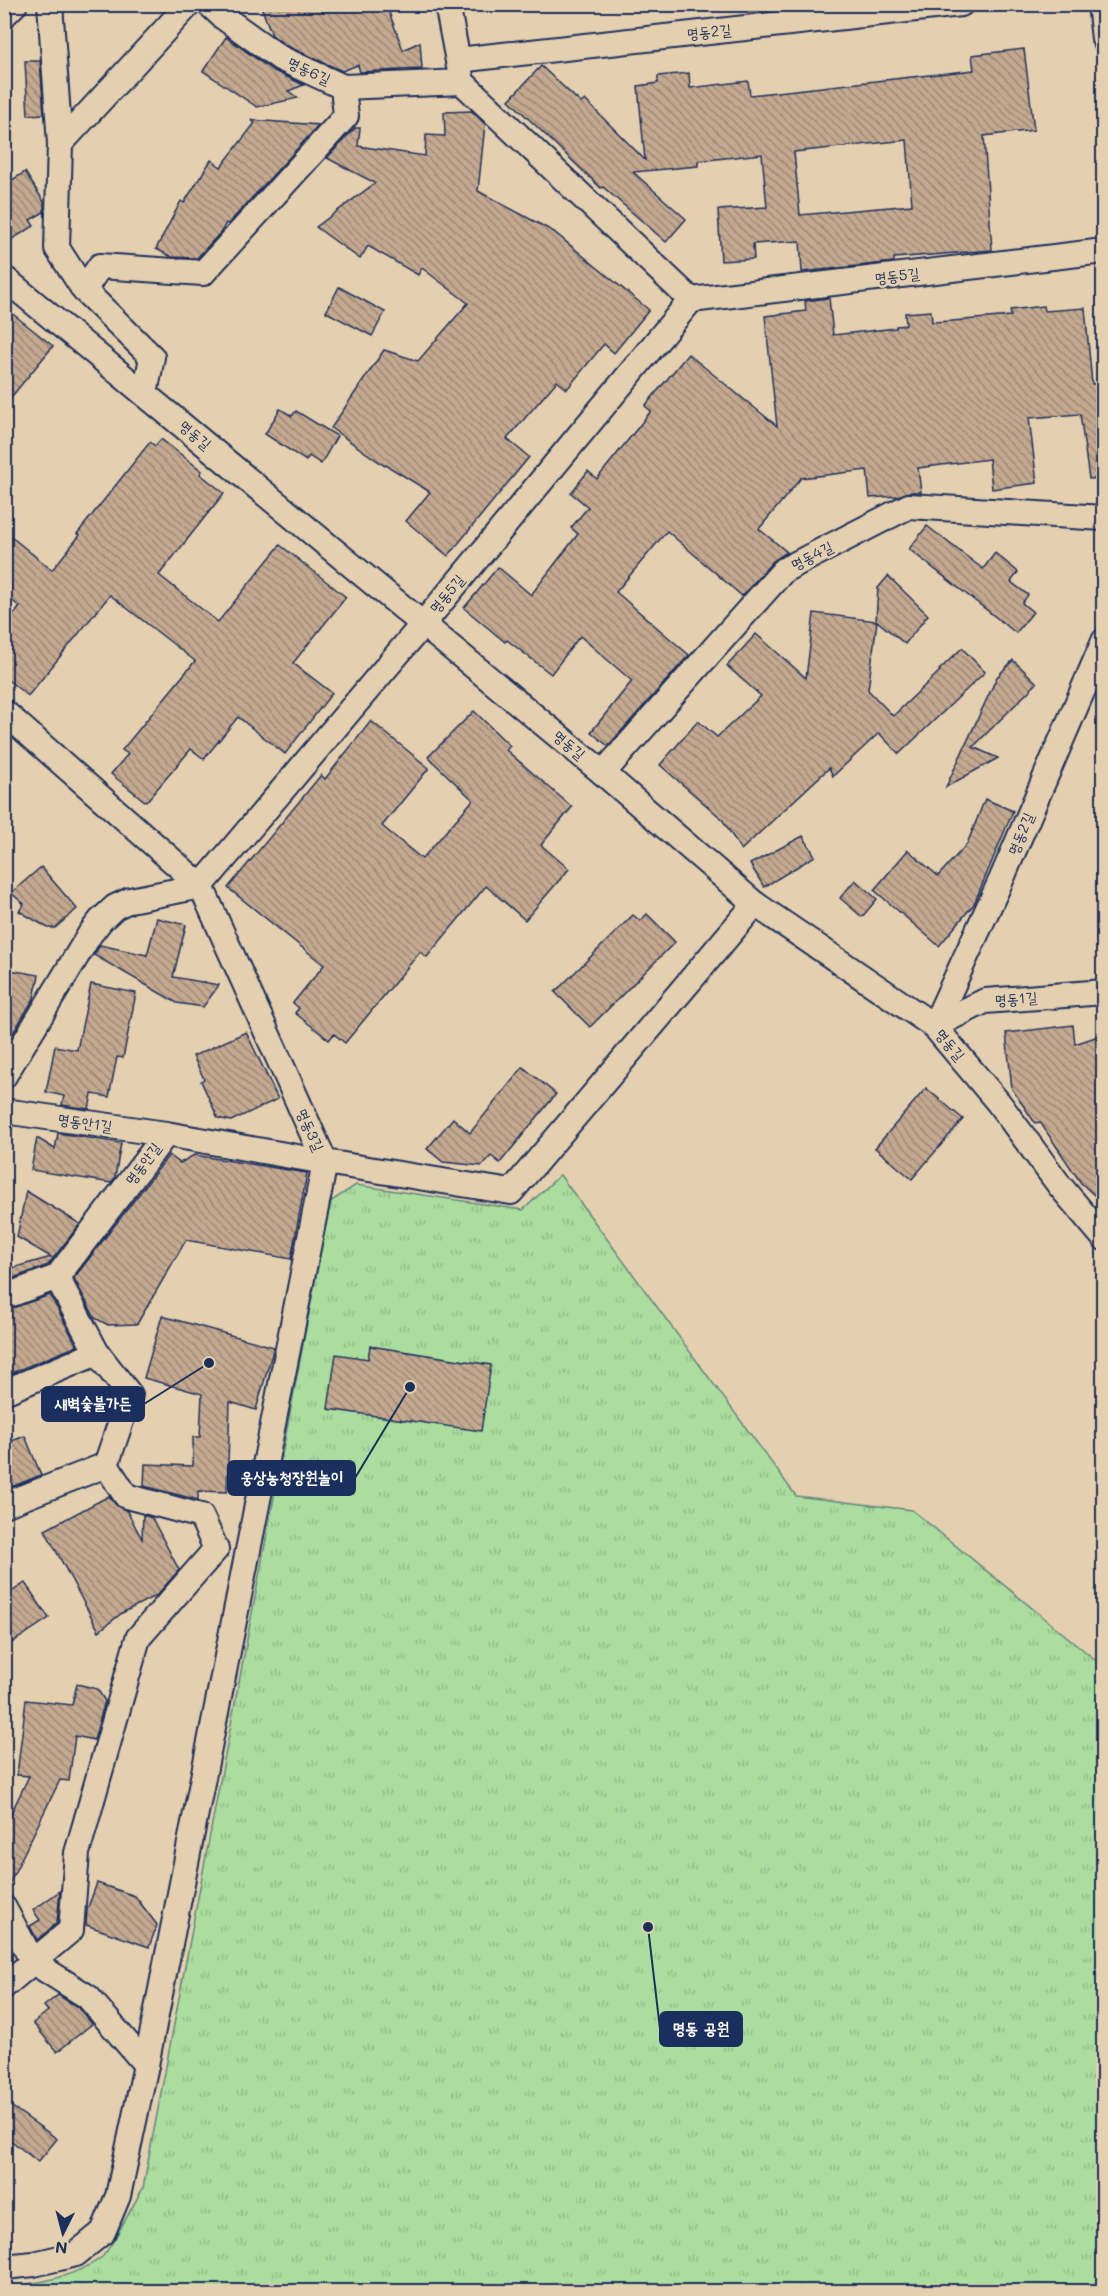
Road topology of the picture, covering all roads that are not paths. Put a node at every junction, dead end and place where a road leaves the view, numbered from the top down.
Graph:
1 (15, 4) edge
2 (51, 4) edge
3 (189, 4) edge
4 (209, 4) edge
5 (447, 4) edge
6 (961, 4) edge
7 (1100, 4) edge
8 (4, 15) edge
9 (1104, 39) edge
10 (460, 71) junction
11 (343, 87) junction
12 (60, 144) junction
13 (1104, 251) edge
14 (4, 278) edge
15 (84, 290) junction
16 (691, 300) junction
17 (145, 394) junction
18 (1104, 518) edge
19 (423, 624) junction
20 (1104, 641) edge
21 (4, 712) edge
22 (603, 773) junction
23 (201, 885) junction
24 (755, 904) junction
25 (1104, 993) edge
26 (934, 1026) junction
27 (4, 1076) edge
28 (4, 1111) edge
29 (166, 1134) junction
30 (325, 1162) junction
31 (1104, 1238) edge
32 (57, 1277) junction
33 (4, 1297) edge
34 (97, 1353) junction
35 (4, 1392) edge
36 (106, 1464) junction
37 (4, 1505) edge
38 (216, 1549) junction
39 (247, 1554) junction
40 (4, 1908) edge
41 (33, 1962) junction
42 (4, 1986) edge
43 (146, 2065) junction
44 (4, 2267) edge

1 - 8 street
2 - 12 street
3 - 12 street
4 - 11 street, 명동6길
5 - 10 street
6 - 10 street, 명동2길
7 - 9 street
10 - 11 street, 명동6길
10 - 16 street
11 - 15 street
12 - 15 street
13 - 16 street, 명동5길
14 - 17 street, 명동길
15 - 17 street
16 - 19 street, 명동5길
17 - 19 street, 명동길
18 - 22 street, 명동4길
19 - 22 street, 명동길
19 - 23 street, 명동5길
20 - 26 street, 명동2길
21 - 23 street, 명동3길
22 - 24 street, 명동길
23 - 27 street
23 - 30 street, 명동3길
24 - 26 street, 명동길
24 - 30 street, 명동3길
25 - 26 street, 명동1길
26 - 31 street, 명동길
28 - 29 street, 명동안1길
29 - 30 street, 명동안길
29 - 32 street, 명동안길
30 - 39 street
32 - 33 street
32 - 34 street
34 - 35 street
34 - 36 street
36 - 37 street
36 - 38 street
38 - 39 street
38 - 41 street
39 - 43 street
40 - 41 street
41 - 42 street
41 - 43 street
43 - 44 street

